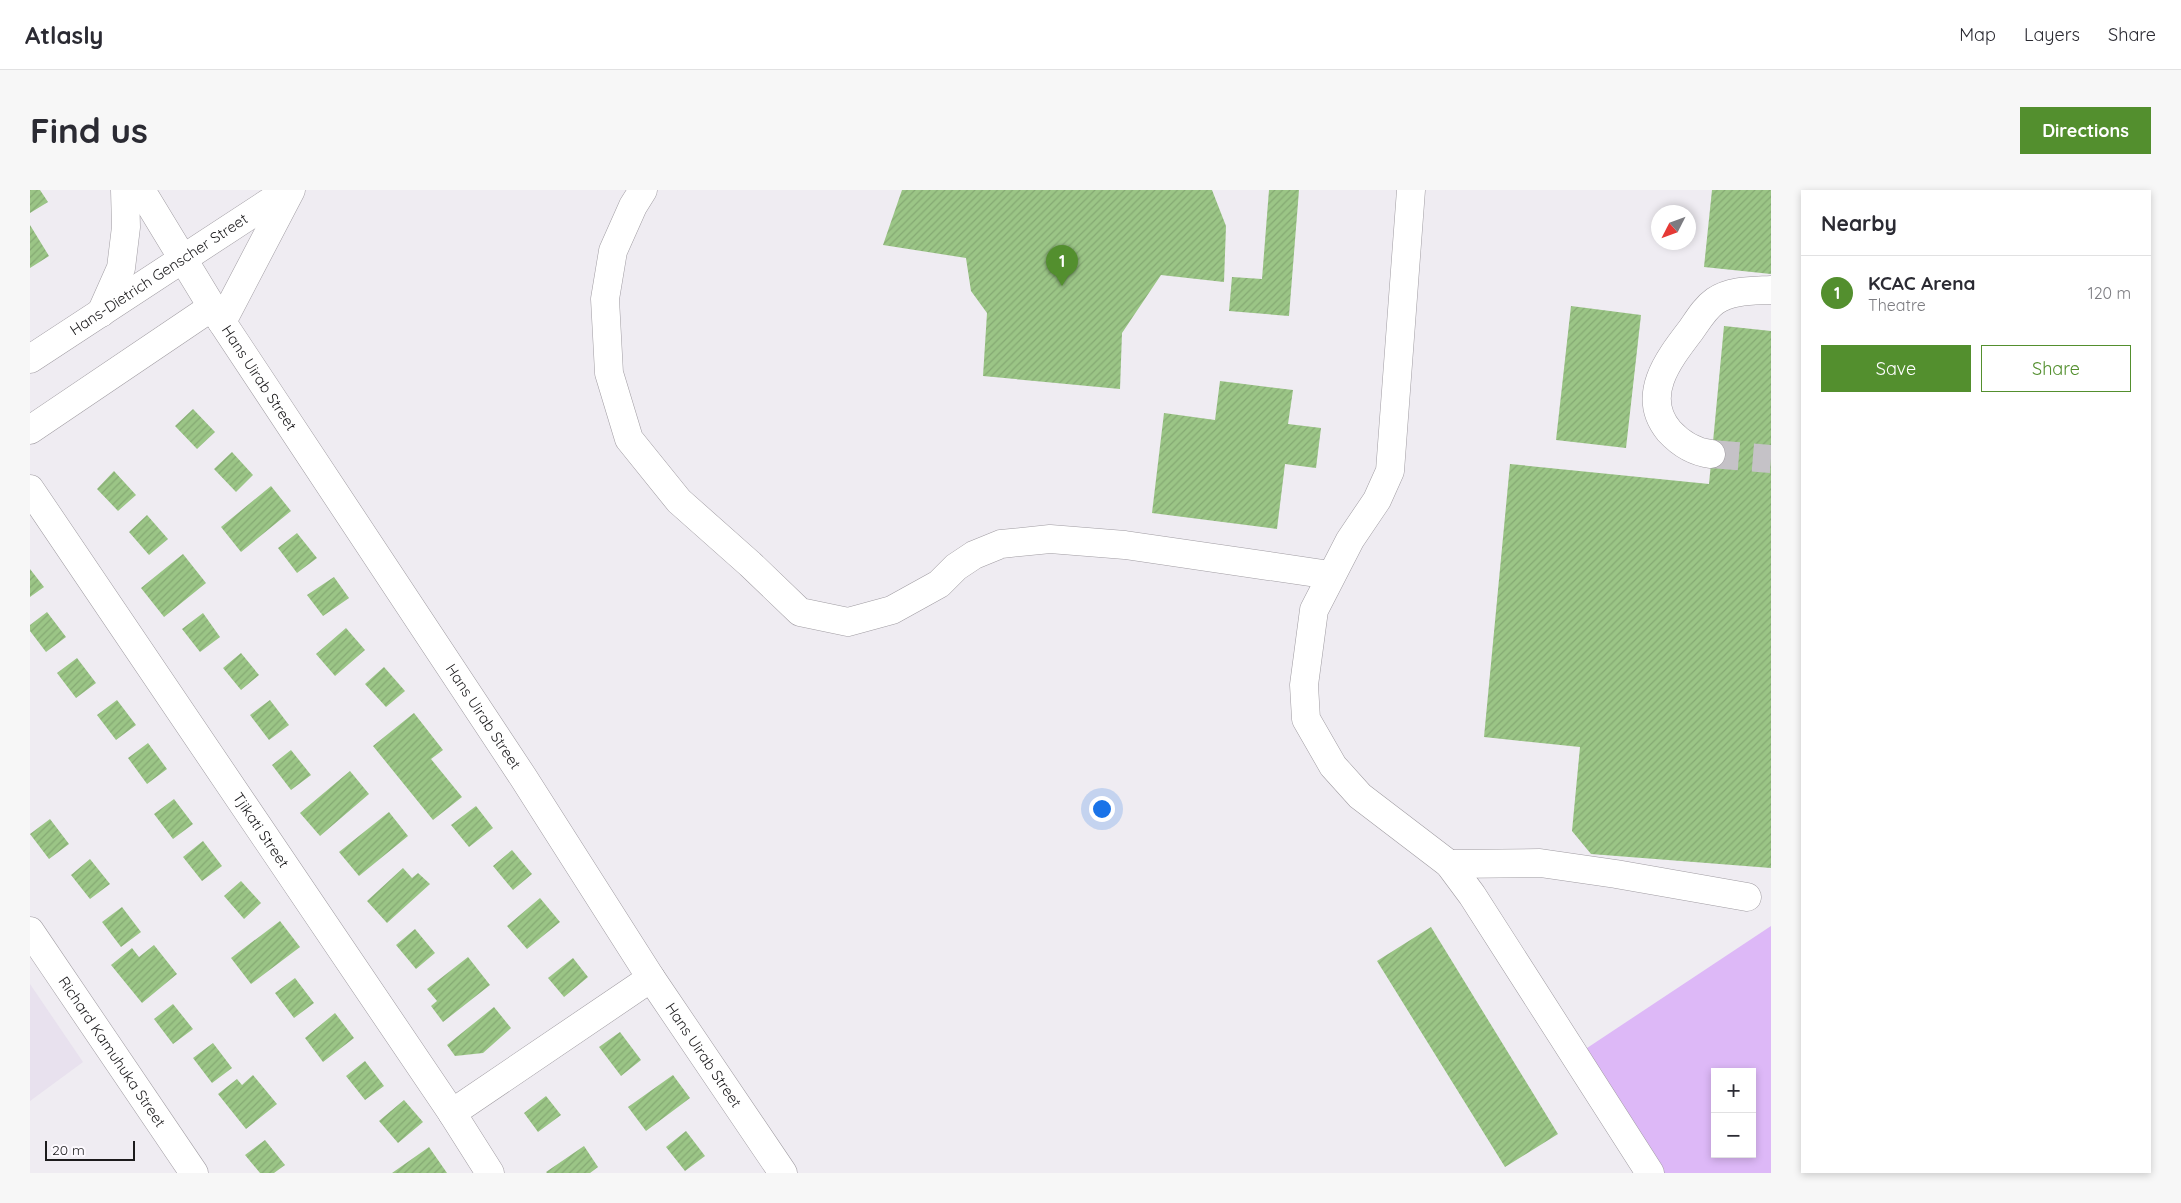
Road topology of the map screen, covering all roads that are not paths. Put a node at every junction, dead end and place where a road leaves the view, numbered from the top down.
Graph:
1 (125, 190) edge
2 (141, 190) edge
3 (290, 190) edge
4 (643, 190) edge
5 (1411, 190) edge
6 (182, 260) junction
7 (1771, 290) edge
8 (101, 313) junction
9 (217, 315) junction
10 (30, 360) edge
11 (30, 430) edge
12 (1711, 454) tunnel mouth
13 (30, 489) edge
14 (1330, 576) junction
15 (1449, 864) junction
16 (1747, 897) dead end
17 (30, 931) edge
18 (651, 978) junction
19 (452, 1113) junction
20 (194, 1173) edge
21 (490, 1173) edge
22 (783, 1173) edge
23 (1650, 1173) edge

1 - 8 street
2 - 6 street, Hans Uirab Street
3 - 6 street, Hans-Dietrich Genscher Street
3 - 9 street
4 - 14 street
5 - 14 street
6 - 8 street, Hans-Dietrich Genscher Street
6 - 9 street, Hans Uirab Street
7 - 12 street
8 - 10 street, Hans-Dietrich Genscher Street
9 - 11 street
9 - 18 street, Hans Uirab Street
13 - 19 street, Tjikati Street
14 - 15 street
15 - 16 street
15 - 23 street
17 - 20 street, Richard Kamuhuka Street
18 - 19 street
18 - 22 street, Hans Uirab Street
19 - 21 street, Tjikati Street

